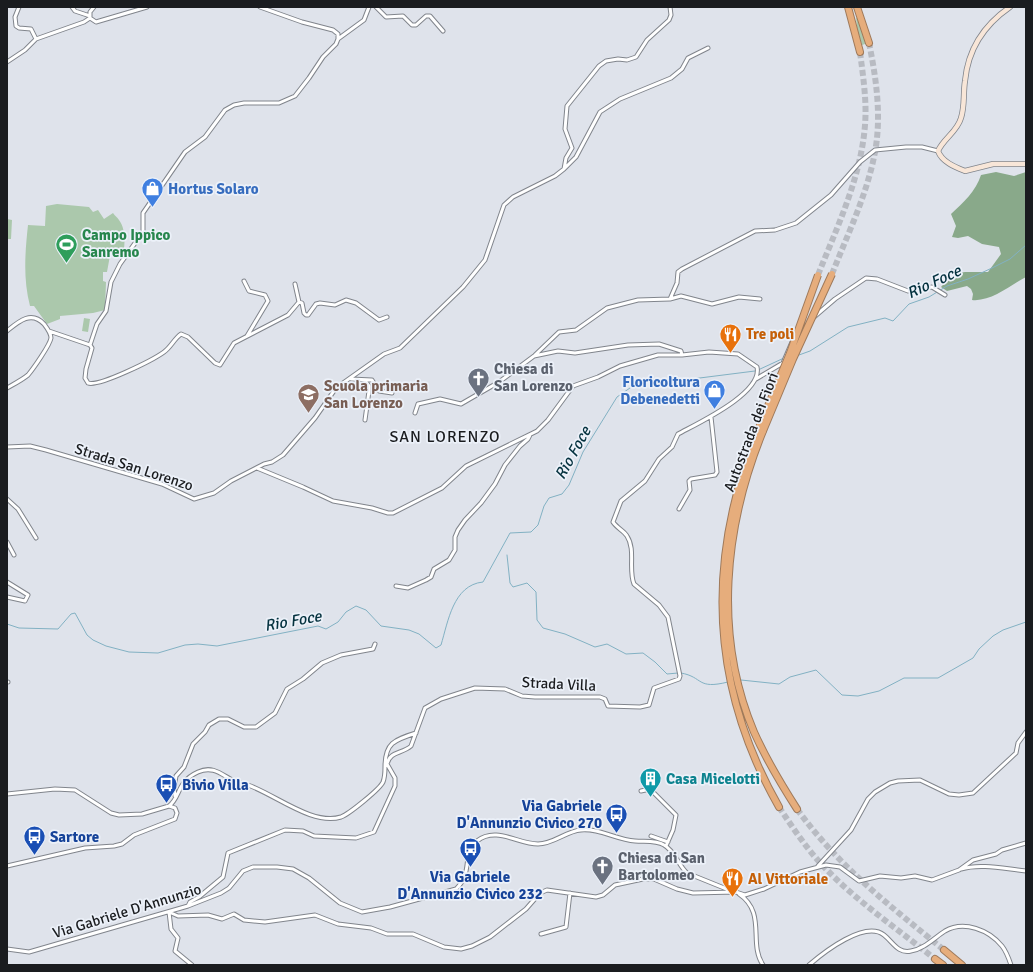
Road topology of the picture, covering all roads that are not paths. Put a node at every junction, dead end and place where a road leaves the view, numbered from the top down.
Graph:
1 (19, 7) edge
2 (72, 7) edge
3 (94, 7) edge
4 (147, 7) edge
5 (260, 7) edge
6 (369, 7) edge
7 (376, 7) edge
8 (670, 7) edge
9 (848, 7) edge
10 (1010, 7) edge
11 (859, 9) edge
12 (90, 17) junction
13 (443, 31) dead end
14 (36, 39) junction
15 (338, 39) junction
16 (869, 43) tunnel mouth
17 (708, 48) dead end
18 (860, 52) tunnel mouth
19 (7, 62) edge
20 (938, 150) junction
21 (1026, 164) edge
22 (564, 169) junction
23 (832, 274) tunnel mouth
24 (818, 276) tunnel mouth
25 (244, 281) dead end
26 (295, 284) dead end
27 (945, 295) dead end
28 (670, 299) junction
29 (760, 299) dead end
30 (299, 302) junction
31 (387, 317) dead end
32 (7, 331) edge
33 (49, 331) junction
34 (246, 337) junction
35 (90, 345) junction
36 (682, 355) junction
37 (534, 356) junction
38 (350, 379) junction
39 (756, 379) junction
40 (365, 381) junction
41 (7, 388) edge
42 (392, 393) dead end
43 (415, 413) dead end
44 (711, 417) junction
45 (365, 420) dead end
46 (760, 431) junction
47 (530, 434) junction
48 (7, 447) edge
49 (257, 468) junction
50 (7, 499) edge
51 (679, 509) dead end
52 (36, 538) dead end
53 (7, 542) edge
54 (14, 555) dead end
55 (7, 582) edge
56 (725, 585) junction
57 (396, 586) dead end
58 (7, 597) edge
59 (375, 644) dead end
60 (1026, 732) edge
61 (416, 733) junction
62 (386, 762) junction
63 (641, 791) dead end
64 (7, 794) edge
65 (175, 798) junction
66 (169, 806) junction
67 (779, 807) tunnel mouth
68 (797, 809) tunnel mouth
69 (651, 836) dead end
70 (668, 842) junction
71 (1026, 843) edge
72 (666, 846) junction
73 (7, 866) edge
74 (816, 867) junction
75 (959, 870) junction
76 (1026, 871) edge
77 (736, 892) junction
78 (570, 893) junction
79 (188, 906) junction
80 (169, 912) junction
81 (541, 934) dead end
82 (7, 949) edge
83 (944, 950) tunnel mouth
84 (935, 959) tunnel mouth
85 (192, 965) edge
86 (763, 965) edge
87 (809, 965) edge
88 (943, 965) edge
89 (962, 965) edge
90 (1011, 965) edge

1 - 14 street
2 - 12 street
3 - 12 street
4 - 12 street
5 - 15 street
6 - 15 street
7 - 13 street
8 - 22 street
9 - 18 highway
10 - 20 main road
11 - 16 highway
12 - 14 street
14 - 19 street
15 - 35 street
17 - 22 street, Strada San Lorenzo
20 - 21 main road
20 - 28 street
22 - 38 street, Strada San Lorenzo
23 - 46 highway, Autostrada dei Fiori, bridge
24 - 46 highway, Autostrada dei Fiori, bridge
25 - 34 street
26 - 30 street
27 - 39 street
28 - 29 street
28 - 37 street
30 - 31 street
30 - 34 street
32 - 33 street
33 - 35 street
33 - 41 street
34 - 35 street
36 - 37 street
36 - 39 street
36 - 47 street
37 - 43 street
38 - 40 street
38 - 49 street, Strada San Lorenzo
39 - 44 street
40 - 42 street
40 - 45 street
44 - 51 street
44 - 61 street, Strada Villa
46 - 56 highway, Autostrada dei Fiori
47 - 49 street
47 - 57 street
48 - 49 street, Strada San Lorenzo
50 - 52 street
53 - 54 street
55 - 58 street
56 - 67 highway, Autostrada dei Fiori
56 - 68 highway, Autostrada dei Fiori
59 - 65 street
60 - 74 street
61 - 62 street, Strada Villa
61 - 62 street
62 - 65 street
62 - 79 street
63 - 70 street
64 - 66 street
65 - 66 street
66 - 73 street
69 - 70 street
70 - 72 street
71 - 75 street
72 - 77 street
72 - 79 street, Via Gabriele D'Annunzio
74 - 75 street
74 - 77 street
75 - 76 street
77 - 78 street
77 - 86 street
78 - 80 street
78 - 81 street
79 - 80 street, Via Gabriele D'Annunzio
80 - 82 street, Via Gabriele D'Annunzio
80 - 85 street
83 - 89 highway
84 - 88 highway
87 - 90 street

